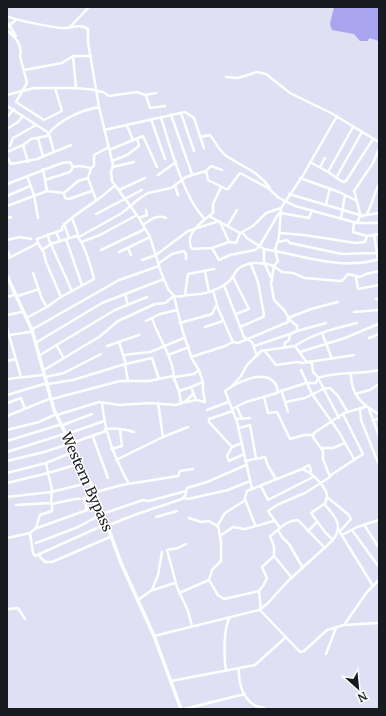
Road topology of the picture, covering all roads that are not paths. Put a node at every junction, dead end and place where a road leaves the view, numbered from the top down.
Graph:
1 (89, 7) edge
2 (7, 16) edge
3 (17, 20) junction
4 (8, 23) edge
5 (70, 28) junction
6 (7, 29) edge
7 (16, 37) junction
8 (73, 56) junction
9 (91, 56) junction
10 (24, 70) junction
11 (226, 77) dead end
12 (26, 86) junction
13 (55, 88) junction
14 (76, 88) junction
15 (28, 90) junction
16 (96, 90) junction
17 (23, 92) junction
18 (156, 93) dead end
19 (7, 94) edge
20 (146, 94) junction
21 (7, 106) edge
22 (166, 106) dead end
23 (99, 107) junction
24 (14, 109) junction
25 (181, 113) junction
26 (171, 115) junction
27 (23, 116) junction
28 (337, 116) junction
29 (7, 117) edge
30 (161, 117) junction
31 (151, 119) junction
32 (36, 125) junction
33 (127, 126) junction
34 (353, 127) junction
35 (7, 129) edge
36 (104, 130) junction
37 (362, 132) junction
38 (49, 133) junction
39 (200, 137) junction
40 (38, 138) junction
41 (137, 138) junction
42 (374, 139) junction
43 (133, 140) junction
44 (379, 142) edge
45 (8, 145) edge
46 (23, 145) junction
47 (71, 145) dead end
48 (14, 148) junction
49 (109, 148) junction
50 (204, 148) dead end
51 (379, 149) edge
52 (194, 151) dead end
53 (7, 152) edge
54 (54, 152) junction
55 (43, 156) junction
56 (7, 157) edge
57 (326, 158) dead end
58 (166, 159) dead end
59 (112, 161) junction
60 (28, 162) junction
61 (134, 162) dead end
62 (176, 162) junction
63 (310, 162) junction
64 (73, 167) junction
65 (113, 167) junction
66 (157, 167) dead end
67 (320, 167) junction
68 (91, 168) junction
69 (42, 169) junction
70 (222, 170) dead end
71 (206, 171) junction
72 (328, 172) junction
73 (192, 174) junction
74 (158, 175) dead end
75 (27, 176) junction
76 (88, 178) junction
77 (145, 178) dead end
78 (300, 178) junction
79 (336, 178) junction
80 (183, 179) junction
81 (45, 180) junction
82 (7, 184) edge
83 (379, 184) edge
84 (115, 185) junction
85 (30, 186) junction
86 (175, 186) junction
87 (221, 187) junction
88 (330, 188) junction
89 (119, 190) junction
90 (142, 190) dead end
91 (271, 190) junction
92 (47, 191) junction
93 (92, 191) junction
94 (354, 191) junction
95 (64, 193) junction
96 (290, 194) junction
97 (34, 195) junction
98 (178, 195) dead end
99 (7, 196) edge
100 (347, 196) junction
101 (125, 199) junction
102 (96, 200) junction
103 (358, 201) junction
104 (285, 202) junction
105 (326, 204) junction
106 (7, 206) edge
107 (130, 207) junction
108 (146, 210) dead end
109 (237, 210) dead end
110 (280, 210) junction
111 (312, 210) junction
112 (343, 210) junction
113 (379, 213) edge
114 (96, 214) dead end
115 (363, 215) junction
116 (208, 216) junction
117 (138, 217) junction
118 (38, 218) dead end
119 (72, 218) junction
120 (166, 218) dead end
121 (204, 218) junction
122 (341, 219) junction
123 (274, 221) junction
124 (219, 222) junction
125 (355, 223) junction
126 (379, 223) edge
127 (64, 224) junction
128 (143, 224) junction
129 (228, 226) junction
130 (279, 226) junction
131 (196, 228) junction
132 (145, 229) junction
133 (56, 232) junction
134 (241, 232) junction
135 (279, 233) junction
136 (48, 234) junction
137 (379, 234) edge
138 (367, 236) junction
139 (374, 236) junction
140 (79, 237) junction
141 (150, 237) junction
142 (31, 239) dead end
143 (67, 239) junction
144 (7, 240) edge
145 (60, 241) junction
146 (81, 242) junction
147 (229, 242) junction
148 (278, 242) junction
149 (38, 243) junction
150 (51, 244) junction
151 (378, 245) edge
152 (259, 247) junction
153 (128, 248) junction
154 (212, 248) junction
155 (264, 249) junction
156 (7, 250) edge
157 (42, 250) junction
158 (101, 250) dead end
159 (119, 252) dead end
160 (275, 252) junction
161 (376, 253) junction
162 (131, 255) dead end
163 (156, 255) junction
164 (10, 257) junction
165 (7, 259) edge
166 (378, 259) edge
167 (142, 260) dead end
168 (186, 260) dead end
169 (159, 264) junction
170 (251, 264) junction
171 (265, 264) junction
172 (274, 267) junction
173 (214, 269) dead end
174 (379, 271) edge
175 (205, 272) junction
176 (33, 273) dead end
177 (7, 276) edge
178 (233, 277) junction
179 (356, 277) junction
180 (164, 279) junction
181 (272, 280) junction
182 (82, 285) junction
183 (224, 285) junction
184 (379, 285) edge
185 (39, 289) junction
186 (72, 291) junction
187 (213, 291) junction
188 (209, 292) junction
189 (125, 294) junction
190 (14, 295) dead end
191 (185, 295) junction
192 (18, 296) dead end
193 (148, 296) dead end
194 (174, 296) junction
195 (7, 297) edge
196 (61, 297) junction
197 (338, 302) dead end
198 (128, 304) junction
199 (216, 304) junction
200 (47, 307) junction
201 (177, 310) junction
202 (379, 310) edge
203 (219, 311) junction
204 (22, 312) dead end
205 (213, 312) junction
206 (354, 312) dead end
207 (7, 314) edge
208 (236, 314) junction
209 (28, 317) dead end
210 (152, 318) junction
211 (288, 318) junction
212 (146, 321) dead end
213 (223, 321) junction
214 (326, 323) dead end
215 (357, 323) dead end
216 (180, 324) junction
217 (378, 324) edge
218 (205, 327) dead end
219 (240, 327) junction
220 (7, 328) edge
221 (33, 329) dead end
222 (297, 331) junction
223 (30, 332) dead end
224 (322, 333) junction
225 (290, 334) junction
226 (379, 334) edge
227 (9, 335) junction
228 (139, 335) dead end
229 (184, 338) junction
230 (369, 338) dead end
231 (247, 340) junction
232 (37, 342) dead end
233 (119, 342) junction
234 (233, 342) junction
235 (327, 343) junction
236 (57, 346) junction
237 (107, 346) dead end
238 (164, 346) junction
239 (254, 346) junction
240 (295, 346) junction
241 (188, 347) junction
242 (284, 348) junction
243 (264, 350) junction
244 (300, 352) junction
245 (101, 354) dead end
246 (40, 355) dead end
247 (124, 355) junction
248 (168, 355) junction
249 (354, 355) dead end
250 (257, 356) junction
251 (63, 357) junction
252 (191, 357) junction
253 (16, 358) junction
254 (332, 359) junction
255 (7, 361) edge
256 (309, 361) junction
257 (126, 364) junction
258 (44, 370) dead end
259 (199, 370) junction
260 (301, 370) dead end
261 (379, 370) edge
262 (351, 374) junction
263 (42, 375) dead end
264 (175, 376) junction
265 (21, 377) junction
266 (46, 377) dead end
267 (7, 378) edge
268 (159, 378) junction
269 (318, 378) junction
270 (128, 381) junction
271 (203, 382) junction
272 (306, 383) junction
273 (379, 384) edge
274 (192, 387) junction
275 (232, 387) junction
276 (323, 389) junction
277 (179, 392) junction
278 (278, 392) junction
279 (282, 392) dead end
280 (193, 394) junction
281 (312, 394) junction
282 (355, 394) junction
283 (7, 395) edge
284 (264, 397) junction
285 (196, 400) junction
286 (185, 402) junction
287 (228, 402) junction
288 (286, 402) junction
289 (7, 403) edge
290 (102, 403) junction
291 (158, 403) junction
292 (181, 404) junction
293 (237, 406) junction
294 (365, 407) junction
295 (360, 408) junction
296 (25, 409) junction
297 (369, 409) junction
298 (207, 410) dead end
299 (233, 410) junction
300 (288, 412) dead end
301 (347, 412) junction
302 (92, 414) dead end
303 (343, 414) junction
304 (379, 414) edge
305 (7, 416) edge
306 (241, 417) junction
307 (250, 418) dead end
308 (339, 418) junction
309 (379, 418) edge
310 (236, 419) junction
311 (104, 421) junction
312 (373, 421) junction
313 (331, 423) junction
314 (188, 427) dead end
315 (239, 428) junction
316 (7, 430) edge
317 (105, 430) junction
318 (120, 430) junction
319 (134, 432) dead end
320 (313, 435) junction
321 (93, 436) junction
322 (379, 436) edge
323 (163, 437) junction
324 (7, 441) edge
325 (242, 443) junction
326 (345, 443) junction
327 (232, 447) junction
328 (322, 448) junction
329 (112, 450) junction
330 (7, 452) edge
331 (73, 452) dead end
332 (244, 454) junction
333 (256, 458) junction
334 (354, 459) junction
335 (116, 460) junction
336 (7, 461) edge
337 (245, 461) junction
338 (46, 463) junction
339 (79, 464) dead end
340 (246, 465) junction
341 (379, 465) edge
342 (193, 469) dead end
343 (302, 469) junction
344 (48, 472) junction
345 (7, 473) edge
346 (310, 473) junction
347 (331, 476) junction
348 (313, 477) junction
349 (108, 478) dead end
350 (276, 479) junction
351 (250, 481) junction
352 (7, 483) edge
353 (88, 483) dead end
354 (129, 484) junction
355 (320, 484) junction
356 (261, 486) junction
357 (252, 489) junction
358 (186, 491) junction
359 (51, 492) junction
360 (96, 492) dead end
361 (7, 497) edge
362 (327, 497) junction
363 (84, 498) junction
364 (95, 498) dead end
365 (184, 498) junction
366 (245, 499) junction
367 (51, 504) junction
368 (324, 504) junction
369 (16, 505) dead end
370 (176, 510) dead end
371 (156, 517) dead end
372 (189, 518) dead end
373 (379, 520) edge
374 (274, 521) junction
375 (317, 522) junction
376 (106, 524) dead end
377 (109, 525) dead end
378 (218, 525) junction
379 (255, 525) junction
380 (365, 526) junction
381 (36, 528) junction
382 (279, 529) junction
383 (339, 530) junction
384 (352, 530) junction
385 (308, 531) junction
386 (30, 533) junction
387 (342, 535) junction
388 (220, 536) junction
389 (110, 537) dead end
390 (7, 538) edge
391 (333, 540) junction
392 (36, 543) dead end
393 (186, 544) dead end
394 (325, 548) junction
395 (379, 548) edge
396 (162, 552) dead end
397 (40, 554) junction
398 (274, 556) junction
399 (303, 568) junction
400 (379, 568) edge
401 (292, 578) junction
402 (209, 580) junction
403 (379, 580) edge
404 (175, 583) junction
405 (374, 585) junction
406 (379, 587) edge
407 (152, 590) junction
408 (259, 591) junction
409 (179, 593) junction
410 (138, 600) junction
411 (7, 609) edge
412 (260, 609) junction
413 (230, 617) junction
414 (25, 619) dead end
415 (379, 623) edge
416 (344, 625) junction
417 (192, 626) junction
418 (336, 628) junction
419 (154, 636) junction
420 (286, 637) junction
421 (326, 654) dead end
422 (239, 669) junction
423 (226, 671) junction
424 (171, 681) junction
425 (245, 694) junction
426 (181, 709) edge
427 (184, 709) edge
428 (266, 709) edge

1 - 5 street
2 - 3 street
3 - 4 street
3 - 5 street
4 - 6 street
4 - 7 street
5 - 9 street
6 - 7 street
7 - 10 street
8 - 9 street
8 - 10 street
8 - 14 street
9 - 16 street
10 - 12 street
11 - 28 street
12 - 15 street
12 - 17 street
13 - 14 street
13 - 15 street
13 - 17 street
14 - 16 street
15 - 17 street
16 - 20 street
16 - 23 street
17 - 19 street
18 - 20 street
20 - 22 street
21 - 24 street
23 - 36 street
23 - 38 street
24 - 27 street
24 - 29 street
25 - 26 street
25 - 39 street
25 - 52 street
26 - 30 street
26 - 73 street
27 - 32 street
27 - 35 street
28 - 34 street
28 - 63 street
30 - 31 street
30 - 62 street
31 - 33 street
31 - 58 street
32 - 38 street
32 - 45 street
33 - 36 street
33 - 43 street
34 - 37 street
34 - 72 street
36 - 49 street
37 - 42 street
37 - 79 street
38 - 40 street
38 - 54 street
39 - 50 street
39 - 91 street
40 - 46 street
40 - 55 street
41 - 43 street
41 - 59 street
41 - 66 street
42 - 44 street
42 - 79 street
43 - 49 street
45 - 48 street
45 - 53 street
46 - 48 street
46 - 60 street
47 - 54 street
48 - 53 street
49 - 59 street
49 - 68 street
51 - 94 street
54 - 55 street
55 - 60 street
56 - 60 street
57 - 67 street
59 - 65 street
61 - 65 street
62 - 74 street
62 - 80 street
63 - 67 street
63 - 78 street
64 - 68 street
64 - 69 street
64 - 81 street
65 - 84 street
67 - 72 street
68 - 76 street
69 - 75 street
69 - 81 street
70 - 71 street
71 - 73 street
71 - 87 street
72 - 79 street
73 - 80 street
75 - 82 street
75 - 85 street
76 - 93 street
76 - 95 street
77 - 89 street
78 - 88 street
78 - 96 street
80 - 86 street
80 - 121 street
81 - 92 street
83 - 115 street
84 - 89 street
84 - 102 street
85 - 97 street
85 - 99 street
86 - 98 street
86 - 107 street
87 - 91 street
87 - 116 street
88 - 100 street
88 - 105 street
89 - 101 street
90 - 101 street
91 - 104 street
92 - 95 street
92 - 97 street
93 - 95 street
93 - 102 street
94 - 100 street
94 - 103 street
96 - 104 street
96 - 105 street
97 - 106 street
97 - 118 street
100 - 103 street
100 - 112 street
101 - 107 street
101 - 114 street
102 - 119 street
103 - 115 street
104 - 110 street
104 - 111 street
105 - 112 street
107 - 117 street
107 - 140 street
108 - 117 street
109 - 129 street
110 - 111 street
110 - 123 street
110 - 130 street
110 - 134 street
111 - 122 street
112 - 115 street
112 - 122 street
113 - 115 street
115 - 125 street
116 - 121 street
116 - 124 street
117 - 128 street
117 - 146 street
119 - 127 street
119 - 140 street
120 - 128 street
121 - 131 street
122 - 125 street
123 - 130 street
123 - 152 street
124 - 129 street
124 - 131 street
124 - 147 street
125 - 126 street
125 - 138 street
127 - 133 street
127 - 143 street
128 - 132 street
129 - 134 street
130 - 135 street
131 - 154 street
131 - 163 street
132 - 141 street
132 - 158 street
133 - 136 street
133 - 145 street
134 - 147 street
134 - 152 street
135 - 138 street
135 - 148 street
136 - 149 street
136 - 150 street
137 - 139 street
138 - 139 street
139 - 151 street
140 - 143 street
140 - 146 street
141 - 153 street
141 - 163 street
142 - 144 street
143 - 145 street
143 - 182 street
145 - 150 street
146 - 182 street
147 - 154 street
148 - 160 street
148 - 161 street
149 - 157 street
149 - 164 street
150 - 157 street
150 - 186 street
151 - 161 street
152 - 154 street
152 - 155 street
153 - 159 street
153 - 162 street
155 - 160 street
155 - 171 street
156 - 164 street
157 - 196 street
160 - 166 street
160 - 172 street
161 - 166 street
163 - 167 street
163 - 169 street
164 - 165 street
168 - 169 street
169 - 180 street
169 - 221 street
170 - 171 street
170 - 178 street
170 - 219 street
171 - 172 street
171 - 181 street
172 - 179 street
172 - 181 street
173 - 175 street
174 - 179 street
175 - 188 street
175 - 191 street
176 - 185 street
177 - 410 main road, Western Bypass
178 - 183 street
178 - 208 street
179 - 184 street
180 - 189 street
180 - 194 street
181 - 211 street
182 - 186 street
183 - 187 street
183 - 208 street
185 - 192 street
185 - 200 street
186 - 196 street
187 - 188 street
187 - 199 street
188 - 191 street
189 - 198 street
189 - 232 street
190 - 195 street
191 - 194 street
193 - 198 street
194 - 201 street
194 - 251 street
196 - 200 street
197 - 211 street
198 - 236 street
199 - 203 street
199 - 205 street
200 - 209 street
201 - 210 street
201 - 216 street
202 - 206 street
203 - 205 street
203 - 213 street
204 - 207 street
205 - 216 street
208 - 219 street
210 - 212 street
210 - 238 street
211 - 222 street
211 - 231 street
213 - 218 street
213 - 234 street
214 - 222 street
215 - 224 street
216 - 229 street
217 - 235 street
219 - 231 street
220 - 227 street
222 - 225 street
223 - 227 street
224 - 235 street
224 - 240 street
225 - 239 street
225 - 242 street
226 - 230 street
227 - 253 street
228 - 233 street
229 - 238 street
229 - 241 street
231 - 234 street
231 - 239 street
233 - 237 street
233 - 247 street
234 - 252 street
235 - 244 street
235 - 254 street
236 - 246 street
236 - 251 street
238 - 247 street
238 - 248 street
239 - 250 street
240 - 242 street
240 - 244 street
241 - 248 street
241 - 252 street
242 - 243 street
243 - 250 street
243 - 256 street
244 - 256 street
245 - 266 street
247 - 257 street
248 - 264 street
249 - 254 street
250 - 275 street
251 - 258 street
252 - 259 street
253 - 255 street
253 - 265 street
254 - 256 street
256 - 269 street
257 - 268 street
257 - 270 street
257 - 283 street
259 - 264 street
259 - 271 street
260 - 272 street
261 - 262 street
262 - 269 street
262 - 282 street
263 - 265 street
264 - 268 street
264 - 277 street
265 - 267 street
268 - 270 street
269 - 272 street
269 - 276 street
270 - 296 street
271 - 274 street
271 - 285 street
272 - 278 street
272 - 281 street
273 - 282 street
274 - 277 street
274 - 280 street
275 - 278 street
275 - 287 street
276 - 281 street
276 - 301 street
276 - 308 street
277 - 292 street
278 - 284 street
279 - 288 street
280 - 285 street
280 - 286 street
281 - 288 street
281 - 313 street
282 - 294 street
284 - 293 street
284 - 320 street
285 - 286 street
286 - 292 street
287 - 298 street
287 - 299 street
288 - 300 street
289 - 296 street
290 - 291 street
290 - 311 street
290 - 316 street
291 - 292 street
291 - 323 street
293 - 299 street
293 - 306 street
294 - 295 street
294 - 297 street
295 - 301 street
295 - 341 street
296 - 305 street
297 - 304 street
297 - 312 street
299 - 310 street
299 - 327 street
301 - 303 street
302 - 324 street
303 - 308 street
303 - 334 street
306 - 307 street
306 - 310 street
308 - 313 street
309 - 312 street
310 - 315 street
311 - 317 street
311 - 330 street
312 - 322 street
313 - 320 street
313 - 326 street
314 - 323 street
315 - 325 street
315 - 333 street
317 - 318 street
317 - 321 street
317 - 329 street
318 - 319 street
318 - 329 street
320 - 328 street
321 - 336 street
321 - 349 street
323 - 335 street
325 - 327 street
325 - 332 street
326 - 328 street
326 - 334 street
327 - 332 street
328 - 347 street
329 - 335 street
331 - 338 street
332 - 337 street
333 - 337 street
333 - 350 street
334 - 347 street
335 - 354 street
337 - 340 street
338 - 344 street
338 - 345 street
339 - 344 street
340 - 351 street
340 - 358 street
342 - 354 street
343 - 346 street
343 - 346 street
343 - 350 street
344 - 352 street
344 - 359 street
346 - 348 street
347 - 355 street
348 - 355 street
348 - 356 street
350 - 356 street
351 - 357 street
351 - 365 street
353 - 359 street
354 - 360 street
355 - 362 street
355 - 374 street
356 - 357 street
357 - 366 street
358 - 365 street
358 - 392 street
359 - 361 street
359 - 367 street
362 - 368 street
362 - 383 street
363 - 364 street
363 - 367 street
363 - 381 street
365 - 377 street
366 - 378 street
366 - 379 street
367 - 369 street
367 - 381 street
368 - 375 street
368 - 383 street
370 - 371 street
372 - 378 street
373 - 380 street
374 - 379 street
374 - 382 street
375 - 385 street
375 - 391 street
376 - 397 street
378 - 388 street
379 - 388 street
380 - 384 street
380 - 395 street
381 - 386 street
382 - 385 street
382 - 398 street
382 - 399 street
383 - 387 street
383 - 391 street
384 - 387 street
384 - 400 street
385 - 394 street
386 - 390 street
386 - 397 street
387 - 405 street
388 - 402 street
389 - 397 street
391 - 394 street
393 - 404 street
394 - 399 street
396 - 407 street
398 - 401 street
398 - 408 street
399 - 401 street
401 - 412 street
402 - 408 street
402 - 409 street
403 - 405 street
404 - 407 street
404 - 409 street
405 - 406 street
405 - 416 street
407 - 410 street
408 - 412 street
409 - 417 street
410 - 419 main road, Western Bypass
411 - 414 street
412 - 413 street
412 - 420 street
413 - 417 street
413 - 423 street
415 - 416 street
416 - 418 street
417 - 419 street
418 - 420 street
418 - 421 street
419 - 424 main road, Western Bypass
420 - 422 street
422 - 423 street
422 - 425 street
423 - 424 street
424 - 426 main road, Western Bypass
425 - 427 street
425 - 428 street

